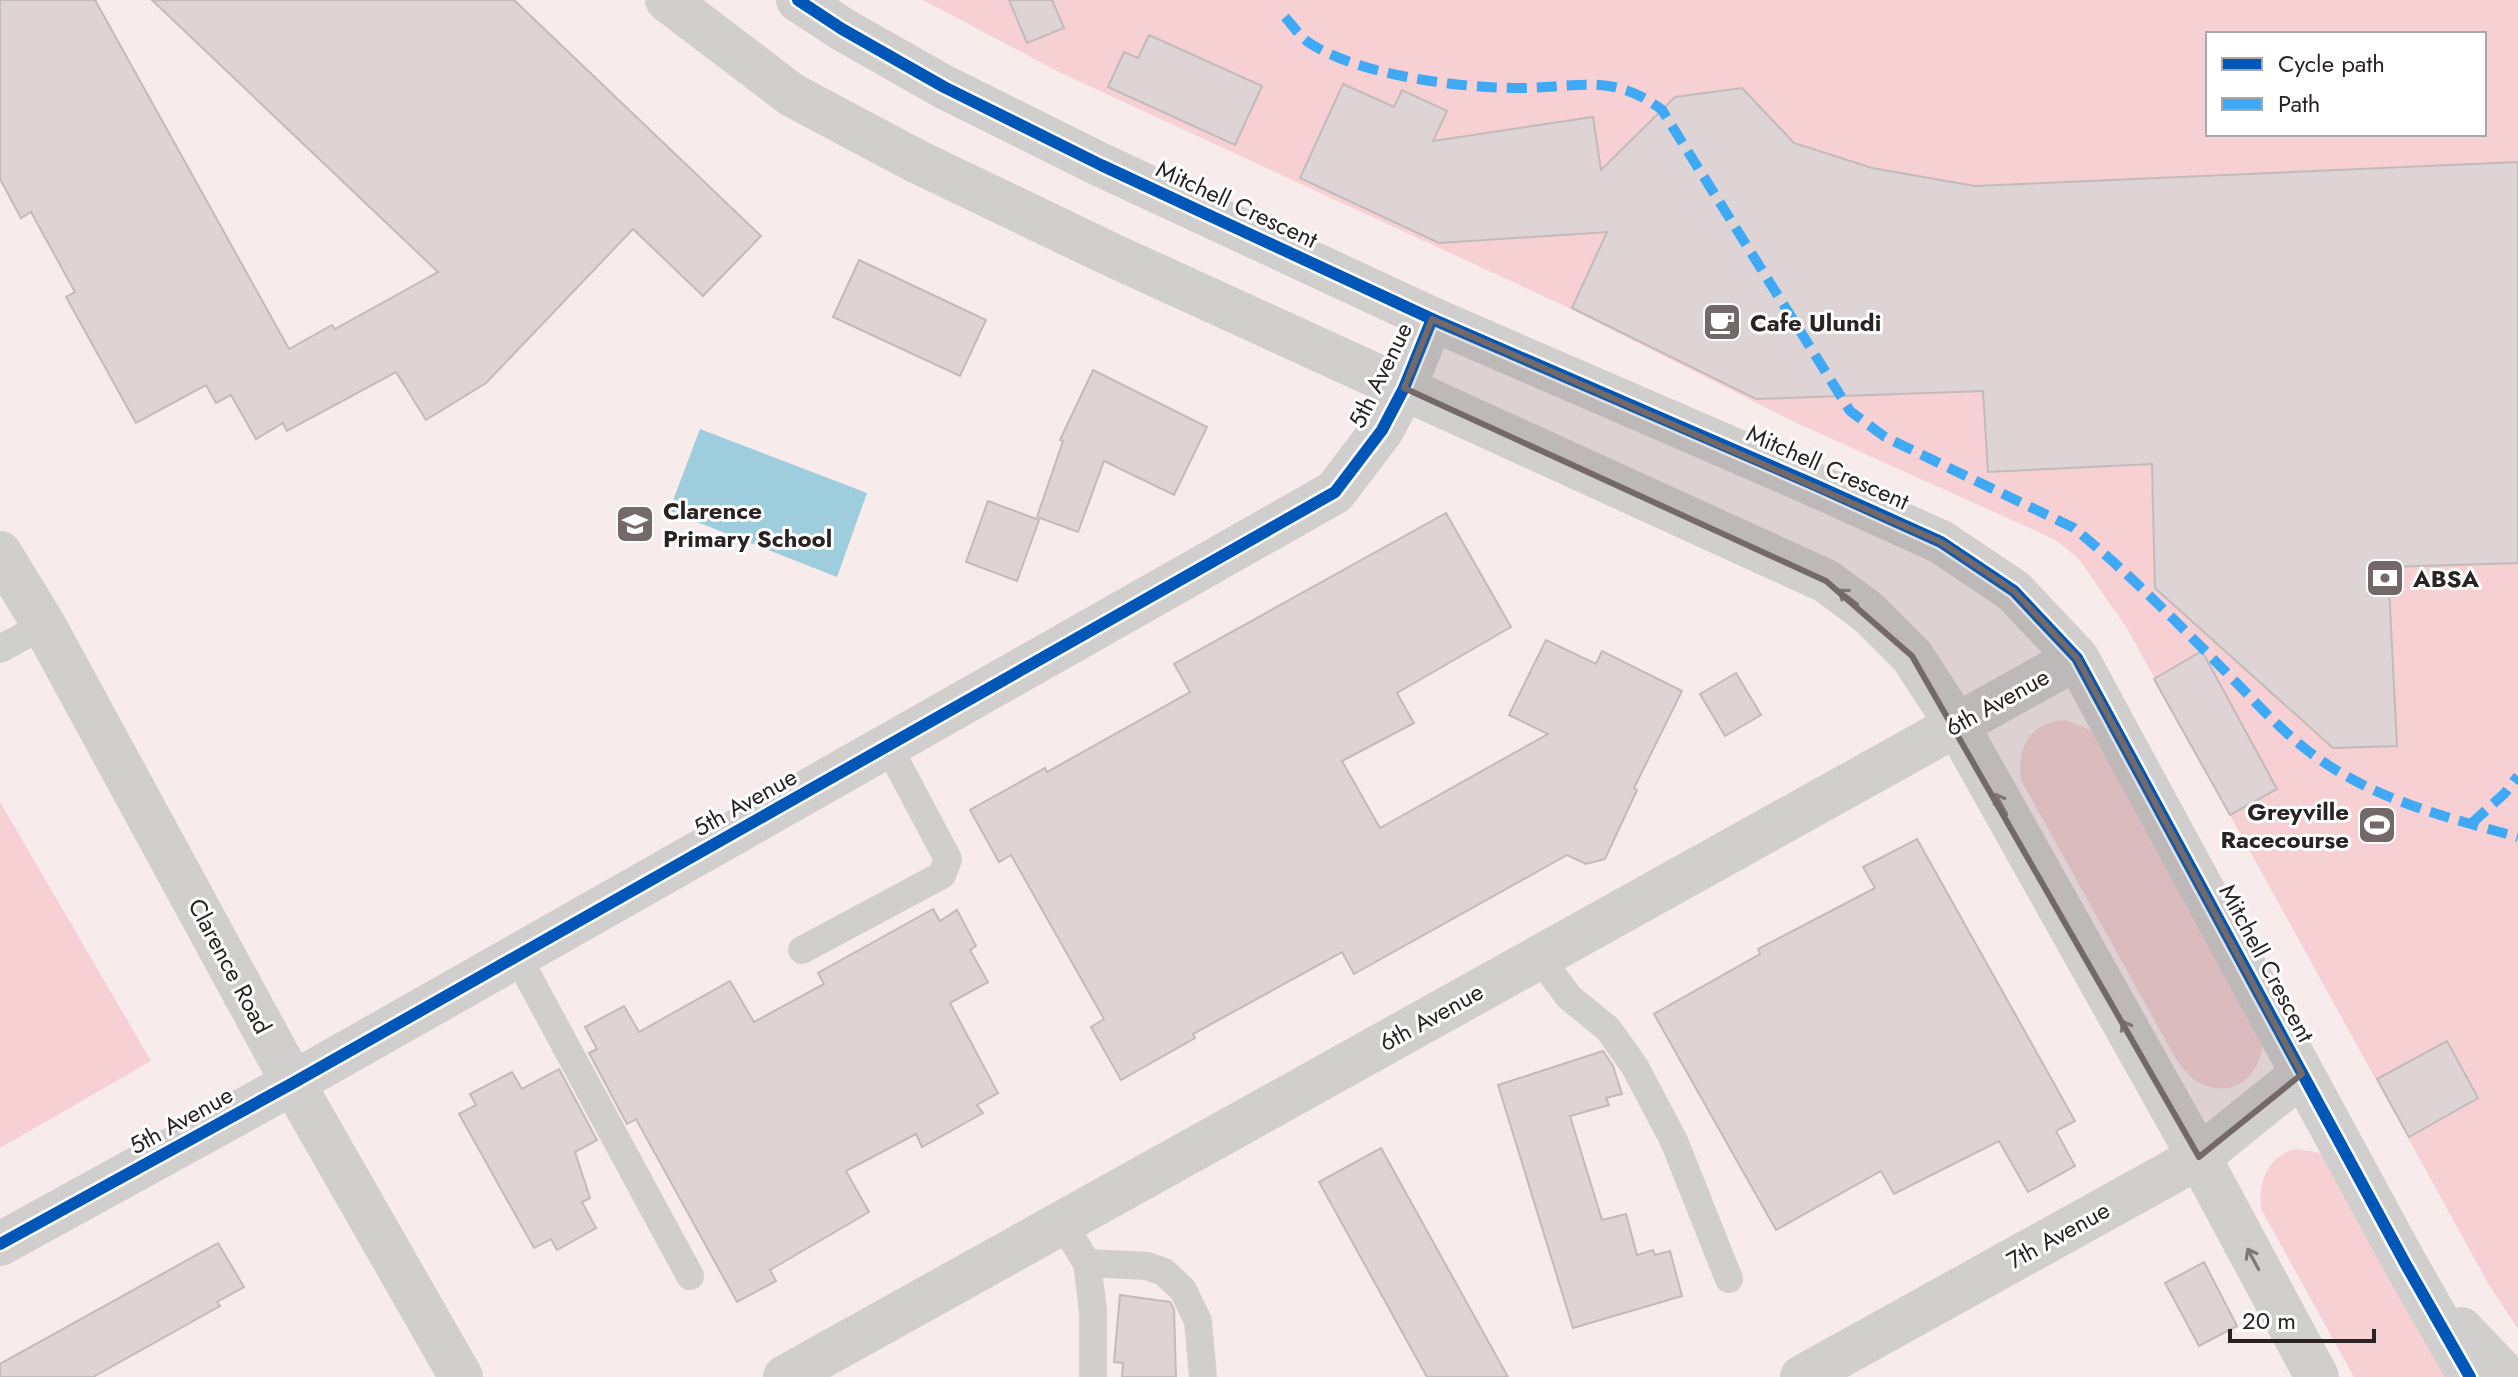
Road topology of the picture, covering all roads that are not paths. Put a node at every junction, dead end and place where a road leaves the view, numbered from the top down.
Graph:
1 (667, 0) edge
2 (798, 0) edge
3 (1432, 319) junction
4 (1404, 388) junction
5 (0, 553) edge
6 (44, 625) junction
7 (0, 649) edge
8 (2077, 658) junction
9 (1957, 725) junction
10 (888, 746) junction
11 (802, 950) dead end
12 (517, 956) junction
13 (1539, 957) junction
14 (2302, 1074) junction
15 (293, 1083) junction
16 (2199, 1157) junction
17 (1062, 1223) junction
18 (0, 1244) edge
19 (1087, 1263) junction
20 (2405, 1263) junction
21 (690, 1276) dead end
22 (1729, 1279) dead end
23 (461, 1377) edge
24 (785, 1377) edge
25 (1093, 1377) edge
26 (1203, 1377) edge
27 (1802, 1377) edge
28 (2317, 1377) edge
29 (2470, 1377) edge
30 (2507, 1377) edge

1 - 4 street
2 - 3 street, Mitchell Crescent
3 - 4 street, 5th Avenue
3 - 8 street, Mitchell Crescent
9 -> 4 street
4 - 10 street, 5th Avenue
5 - 6 street, Clarence Road
6 - 7 lane
6 - 15 street, Clarence Road
8 - 9 street, 6th Avenue
8 - 14 street, Mitchell Crescent
9 - 13 street, 6th Avenue
16 -> 9 street
10 - 11 lane
10 - 12 street, 5th Avenue
12 - 15 street, 5th Avenue
12 - 21 lane
13 - 17 street, 6th Avenue
13 - 22 lane
14 - 16 street, 7th Avenue
14 - 20 street, Mitchell Crescent
15 - 18 street, 5th Avenue
15 - 23 street, Clarence Road
16 - 27 street, 7th Avenue
28 -> 16 street
17 - 19 lane
17 - 24 street, 6th Avenue
19 - 25 lane
19 - 26 lane
20 - 29 street, Mitchell Crescent
20 - 30 street, Mitchell Crescent

